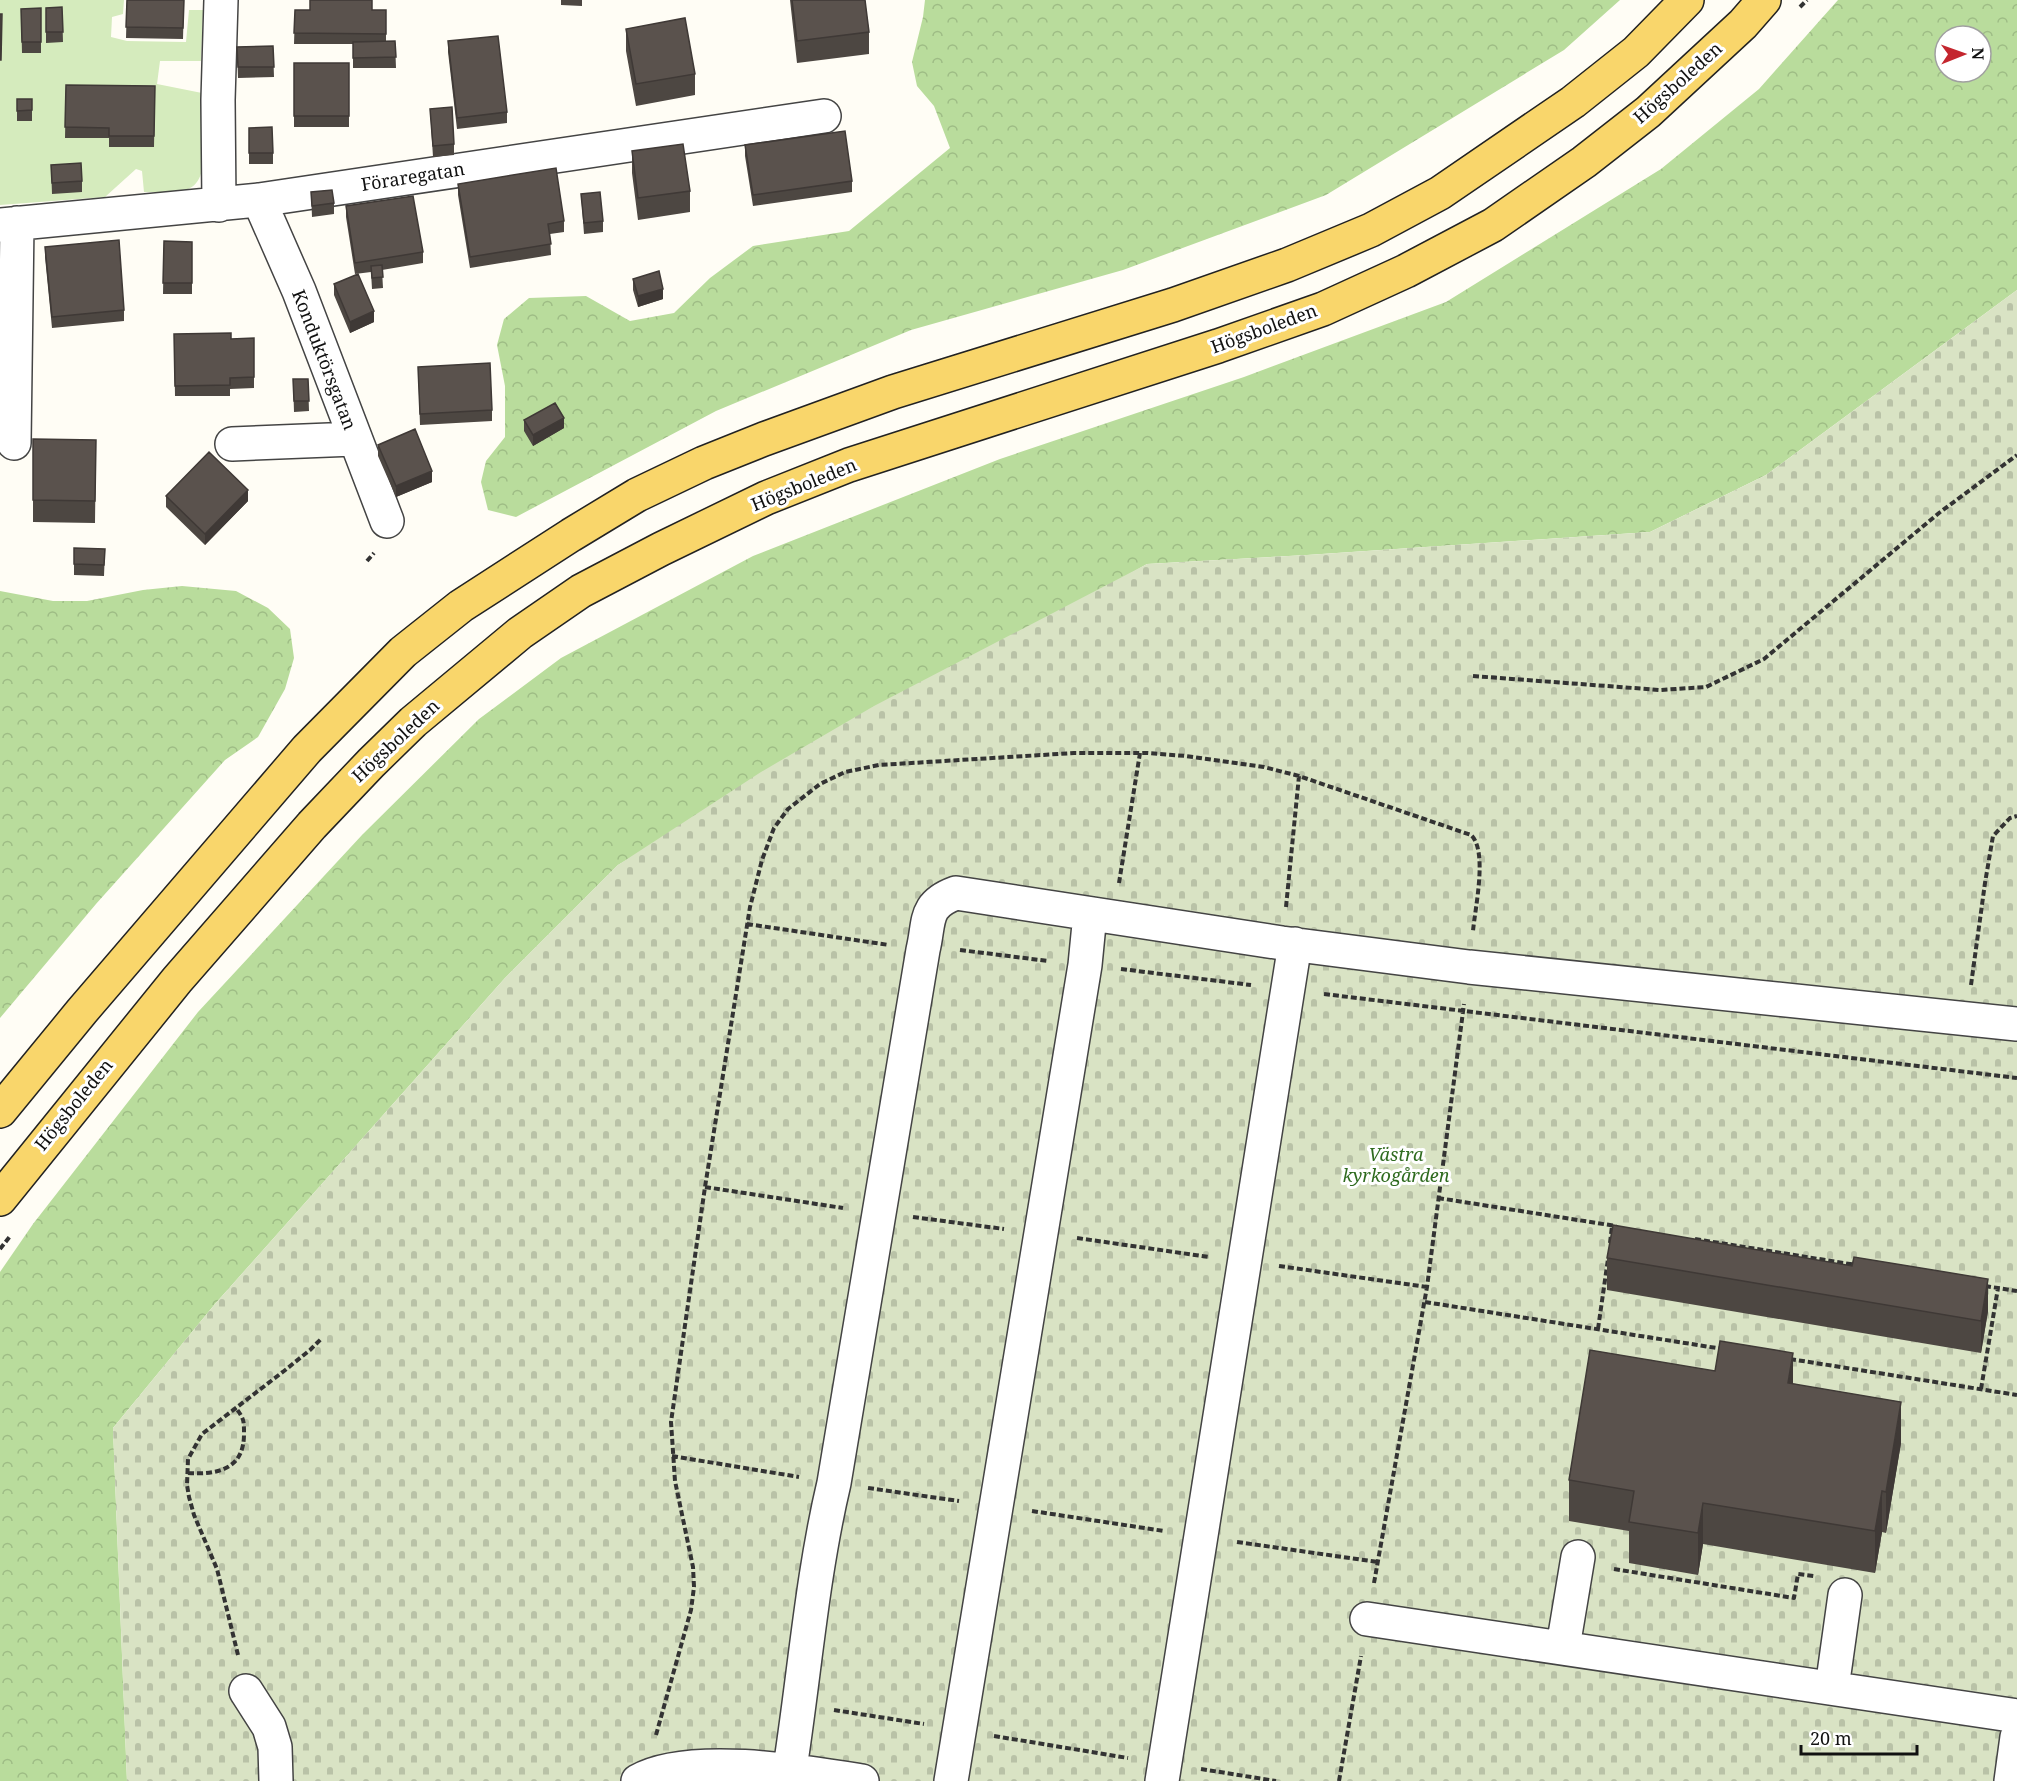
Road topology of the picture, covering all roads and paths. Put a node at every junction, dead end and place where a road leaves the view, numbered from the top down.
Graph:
1 (221, 0) edge
2 (1687, 0) edge
3 (1764, 0) edge
4 (1807, 0) edge
5 (1799, 8) dead end
6 (824, 116) dead end
7 (259, 200) junction
8 (219, 205) junction
9 (8, 224) edge
10 (354, 439) junction
11 (14, 443) dead end
12 (232, 444) dead end
13 (2017, 455) edge
14 (387, 521) dead end
15 (1473, 676) dead end
16 (1140, 753) dead end
17 (1299, 776) dead end
18 (2017, 816) edge
19 (1102, 915) junction
20 (747, 924) dead end
21 (1288, 943) junction
22 (923, 948) junction
23 (1085, 965) junction
24 (1287, 989) junction
25 (1967, 1018) junction
26 (2017, 1024) edge
27 (2017, 1078) edge
28 (0, 1111) edge
29 (1438, 1198) dead end
30 (0, 1199) edge
31 (1612, 1226) junction
32 (1624, 1228) edge
33 (15, 1230) dead end
34 (1694, 1239) edge
35 (0, 1249) edge
36 (1858, 1265) edge
37 (1975, 1284) edge
38 (1998, 1288) junction
39 (2017, 1291) edge
40 (1425, 1302) dead end
41 (1598, 1329) junction
42 (322, 1338) dead end
43 (1725, 1349) edge
44 (1784, 1358) edge
45 (1981, 1389) junction
46 (2017, 1395) edge
47 (236, 1408) junction
48 (187, 1473) junction
49 (1578, 1559) joint
50 (1670, 1570) dead end
51 (1669, 1579) junction
52 (1845, 1595) joint
53 (1367, 1619) dead end
54 (1563, 1647) junction
55 (1832, 1688) junction
56 (246, 1691) joint
57 (800, 1705) junction
58 (2017, 1716) edge
59 (959, 1730) junction
60 (2017, 1737) edge
61 (1163, 1772) edge
62 (789, 1775) edge
63 (276, 1781) edge
64 (638, 1781) edge
65 (862, 1781) edge
66 (951, 1781) edge
67 (1276, 1781) edge
68 (2011, 1781) edge

1 - 8 street
2 - 28 main road
3 - 30 main road, Högsboleden
4 - 5 path
6 - 7 street, Föraregatan
7 - 8 street, Föraregatan
7 - 10 street, Konduktörsgatan
8 - 9 street, Föraregatan
9 - 11 street
10 - 12 street
10 - 14 street, Konduktörsgatan
13 - 15 path
16 - 19 path
17 - 21 path
18 - 25 path
19 - 21 street
19 - 22 street
19 - 23 street
20 - 22 path
21 - 24 street
21 - 25 street
22 - 23 path
22 - 57 street
23 - 24 path
23 - 59 street
24 - 27 path
24 - 61 street
25 - 26 street
29 - 31 path
31 - 32 path
31 - 41 path
33 - 35 path
34 - 36 path
37 - 38 path
38 - 39 path
38 - 45 path
40 - 41 path
41 - 43 path
42 - 47 path
44 - 45 path
45 - 46 path
47 - 48 path
47 - 48 path
48 - 56 path
49 - 51 path
49 - 54 street
50 - 51 path
51 - 52 path
52 - 55 street
53 - 54 street
54 - 55 street
55 - 58 street
56 - 63 street
57 - 59 path
57 - 62 street
59 - 61 path
59 - 66 street
60 - 68 street
61 - 67 path
62 - 64 street
62 - 65 street

